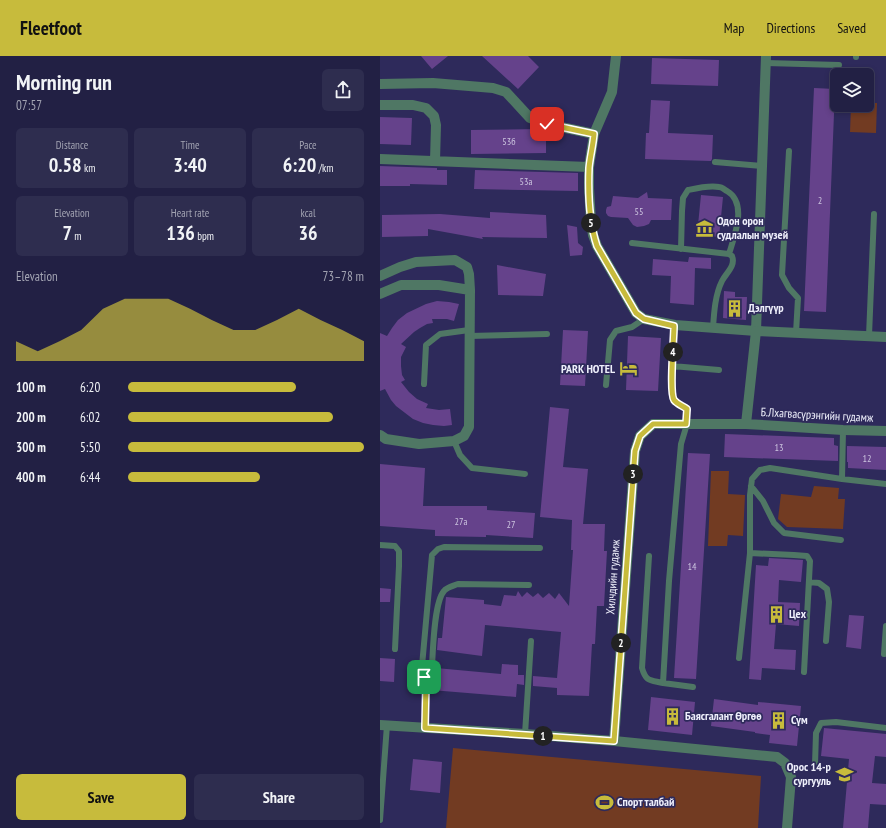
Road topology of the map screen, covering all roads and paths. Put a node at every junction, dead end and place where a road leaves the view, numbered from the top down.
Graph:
1 (616, 56) edge
2 (766, 60) edge
3 (839, 65) dead end
4 (380, 84) edge
5 (380, 105) edge
6 (594, 134) junction
7 (789, 151) dead end
8 (380, 159) edge
9 (435, 161) junction
10 (715, 162) dead end
11 (762, 166) junction
12 (589, 167) junction
13 (874, 214) dead end
14 (632, 242) dead end
15 (681, 249) junction
16 (729, 254) junction
17 (380, 276) edge
18 (470, 290) junction
19 (380, 294) edge
20 (644, 319) junction
21 (674, 326) junction
22 (713, 328) junction
23 (756, 331) junction
24 (469, 333) junction
25 (796, 333) junction
26 (547, 334) dead end
27 (869, 336) junction
28 (886, 337) edge
29 (672, 366) junction
30 (719, 370) dead end
31 (424, 384) dead end
32 (606, 385) dead end
33 (686, 424) junction
34 (746, 424) junction
35 (843, 430) junction
36 (886, 431) edge
37 (380, 435) edge
38 (454, 441) junction
39 (526, 474) dead end
40 (842, 479) junction
41 (886, 484) edge
42 (751, 486) junction
43 (841, 540) dead end
44 (380, 545) edge
45 (540, 548) dead end
46 (750, 553) junction
47 (649, 556) dead end
48 (809, 582) junction
49 (529, 585) dead end
50 (886, 626) edge
51 (531, 641) dead end
52 (826, 641) dead end
53 (395, 650) dead end
54 (884, 654) dead end
55 (739, 658) dead end
56 (804, 672) dead end
57 (423, 674) junction
58 (663, 683) junction
59 (693, 686) dead end
60 (384, 725) edge
61 (425, 728) junction
62 (886, 728) edge
63 (525, 734) junction
64 (614, 741) junction
65 (815, 765) dead end
66 (380, 820) edge
67 (787, 828) edge

1 - 6 street
2 - 3 lane
2 - 11 street
4 - 6 street
5 - 9 street
6 - 12 street
7 - 25 lane
8 - 9 street
9 - 12 street
10 - 11 lane
11 - 23 street
12 - 20 street
13 - 27 lane
14 - 15 lane
15 - 16 lane
15 - 16 lane
16 - 22 lane
17 - 18 street
18 - 19 street
18 - 24 street
20 - 21 street
20 - 32 lane
21 - 22 street
21 - 29 lane
22 - 23 street
23 - 25 street
23 - 34 street
24 - 26 lane
24 - 31 lane
24 - 38 street
25 - 27 street
27 - 28 street
29 - 30 lane
29 - 33 lane
33 - 34 street, Хилчдийн гудамж
33 - 58 lane
33 - 64 street, Хилчдийн гудамж
34 - 35 street, Б.Лхагвасүрэнгийн гудамж
35 - 36 street, Б.Лхагвасүрэнгийн гудамж
35 - 40 lane
37 - 38 street
38 - 39 lane
40 - 41 lane
40 - 42 lane
42 - 43 lane
42 - 46 lane
44 - 53 lane
45 - 57 lane
46 - 48 lane
46 - 55 lane
47 - 58 lane
48 - 52 lane
48 - 56 lane
49 - 57 lane
50 - 54 lane
51 - 63 lane
57 - 61 lane
58 - 59 lane
60 - 61 street
60 - 66 lane
61 - 63 street
62 - 65 lane
63 - 64 street
64 - 67 street

